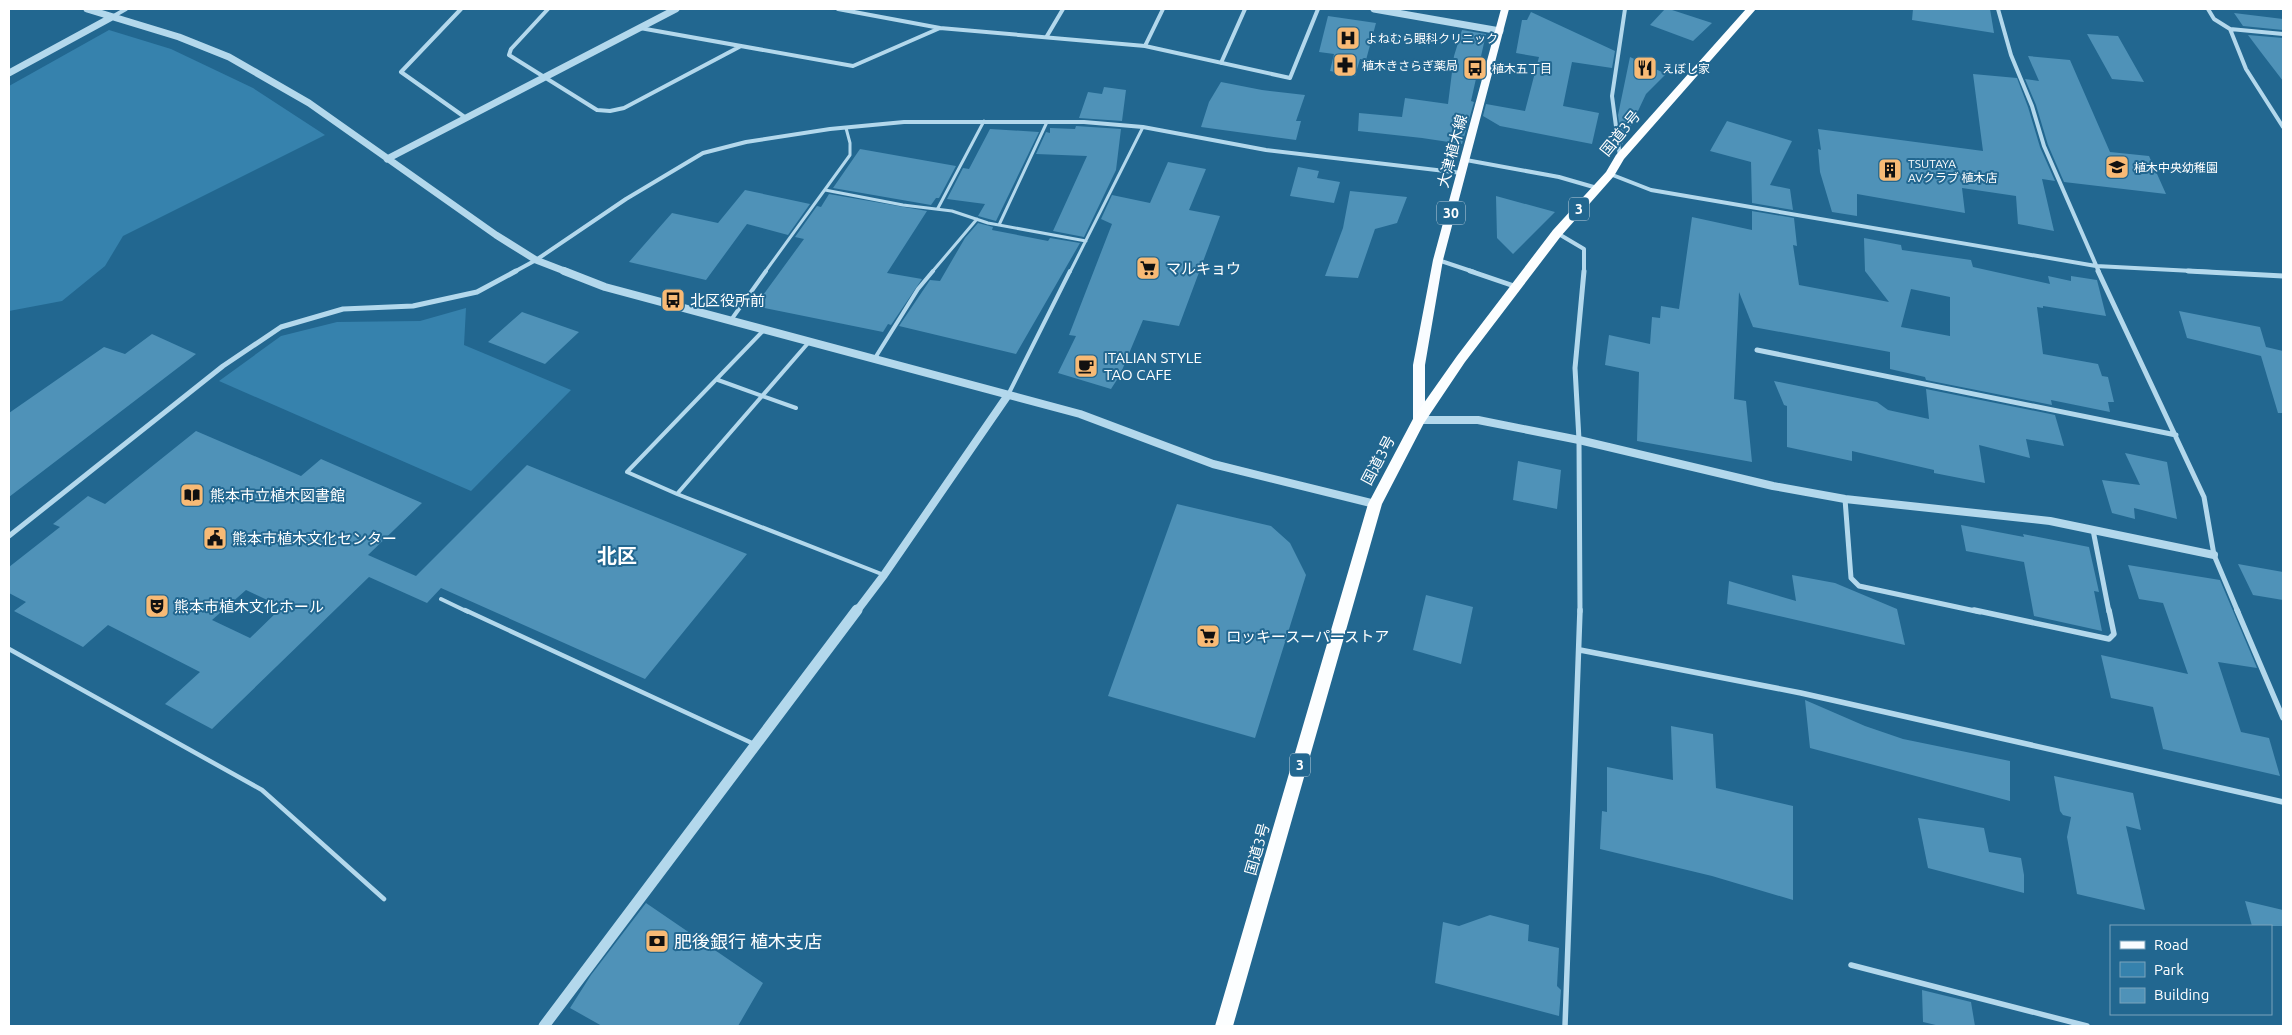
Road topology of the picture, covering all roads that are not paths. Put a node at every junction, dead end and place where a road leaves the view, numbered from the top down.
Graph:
1 (87, 9) edge
2 (126, 9) edge
3 (461, 9) edge
4 (548, 9) edge
5 (676, 9) edge
6 (838, 9) edge
7 (1063, 9) edge
8 (1163, 9) edge
9 (1245, 9) edge
10 (1318, 9) edge
11 (1374, 9) edge
12 (1505, 9) edge
13 (1626, 9) edge
14 (1751, 9) edge
15 (1998, 9) edge
16 (2208, 9) edge
17 (112, 17) junction
18 (639, 28) junction
19 (940, 28) junction
20 (2230, 29) junction
21 (1500, 31) junction
22 (2283, 34) edge
23 (1047, 36) junction
24 (741, 46) junction
25 (1145, 46) junction
26 (1221, 63) junction
27 (9, 73) edge
28 (544, 77) junction
29 (466, 118) junction
30 (2278, 119) junction
31 (2283, 120) edge
32 (984, 121) junction
33 (1048, 122) junction
34 (1143, 127) junction
35 (2283, 127) edge
36 (846, 128) junction
37 (1620, 157) junction
38 (387, 159) junction
39 (1466, 160) junction
40 (1462, 173) junction
41 (1610, 174) junction
42 (1598, 188) junction
43 (825, 190) junction
44 (938, 208) junction
45 (977, 219) junction
46 (999, 225) junction
47 (1557, 233) junction
48 (1086, 241) junction
49 (536, 260) junction
50 (1438, 260) junction
51 (2096, 266) junction
52 (2283, 276) edge
53 (1518, 287) junction
54 (730, 321) junction
55 (763, 331) junction
56 (809, 342) junction
57 (1757, 350) dead end
58 (874, 360) junction
59 (718, 380) junction
60 (764, 396) junction
61 (1008, 396) junction
62 (796, 408) dead end
63 (1419, 420) junction
64 (2176, 435) junction
65 (1579, 440) junction
66 (677, 494) junction
67 (1845, 499) junction
68 (1375, 504) junction
69 (2093, 530) junction
70 (9, 536) edge
71 (2214, 555) junction
72 (884, 575) junction
73 (441, 599) dead end
74 (9, 649) edge
75 (1580, 650) junction
76 (2283, 718) edge
77 (756, 745) junction
78 (2283, 802) edge
79 (384, 898) dead end
80 (1851, 965) dead end
81 (544, 1026) edge
82 (1224, 1026) edge
83 (1565, 1026) edge
84 (2087, 1026) edge

1 - 17 street
2 - 17 street
3 - 29 street
4 - 28 street
5 - 18 street
6 - 19 street
7 - 23 street
8 - 25 street
9 - 26 street
10 - 26 street
11 - 21 street
12 - 21 main road, 大津植木線 / 30
13 - 37 street
14 - 37 highway, 国道3号 / 3
15 - 51 street
16 - 20 street
17 - 27 street
17 - 38 street
18 - 24 street
18 - 28 street
19 - 23 street
19 - 24 street
20 - 22 street
20 - 30 street
21 - 39 main road, 大津植木線 / 30
23 - 25 street
24 - 28 street
25 - 26 street
28 - 29 street
29 - 38 street
30 - 31 street
30 - 35 street
32 - 33 street
32 - 36 street
32 - 44 lane
33 - 34 street
33 - 46 lane
34 - 40 street
34 - 48 lane
36 - 43 lane
36 - 49 street
37 - 41 highway, 国道3号 / 3
38 - 49 street
39 - 40 main road, 大津植木線 / 30
39 - 42 street
40 - 50 main road, 大津植木線 / 30
41 - 42 highway, 国道3号 / 3
41 - 51 street
42 - 47 highway, 国道3号 / 3
43 - 44 lane
43 - 54 lane
44 - 45 lane
45 - 46 lane
45 - 58 lane
46 - 48 lane
47 - 53 highway, 国道3号 / 3
47 - 65 street
48 - 61 lane
49 - 54 street
49 - 70 street
50 - 53 street
50 - 63 main road, 大津植木線 / 30
51 - 52 street
51 - 64 street
53 - 63 highway, 国道3号 / 3
54 - 55 street
55 - 56 street
55 - 59 lane
56 - 58 street
56 - 60 lane
57 - 64 street
58 - 61 street
59 - 60 lane
59 - 66 lane
60 - 62 lane
60 - 66 lane
61 - 68 street
61 - 72 street
63 - 65 street
63 - 68 highway, 国道3号 / 3
64 - 71 street
65 - 67 street
65 - 75 street
66 - 72 lane
67 - 69 street
67 - 69 street
68 - 82 highway, 国道3号 / 3
69 - 71 street
71 - 76 street
72 - 77 street
73 - 77 lane
74 - 79 lane
75 - 78 street
75 - 83 street
77 - 81 street
80 - 84 street

